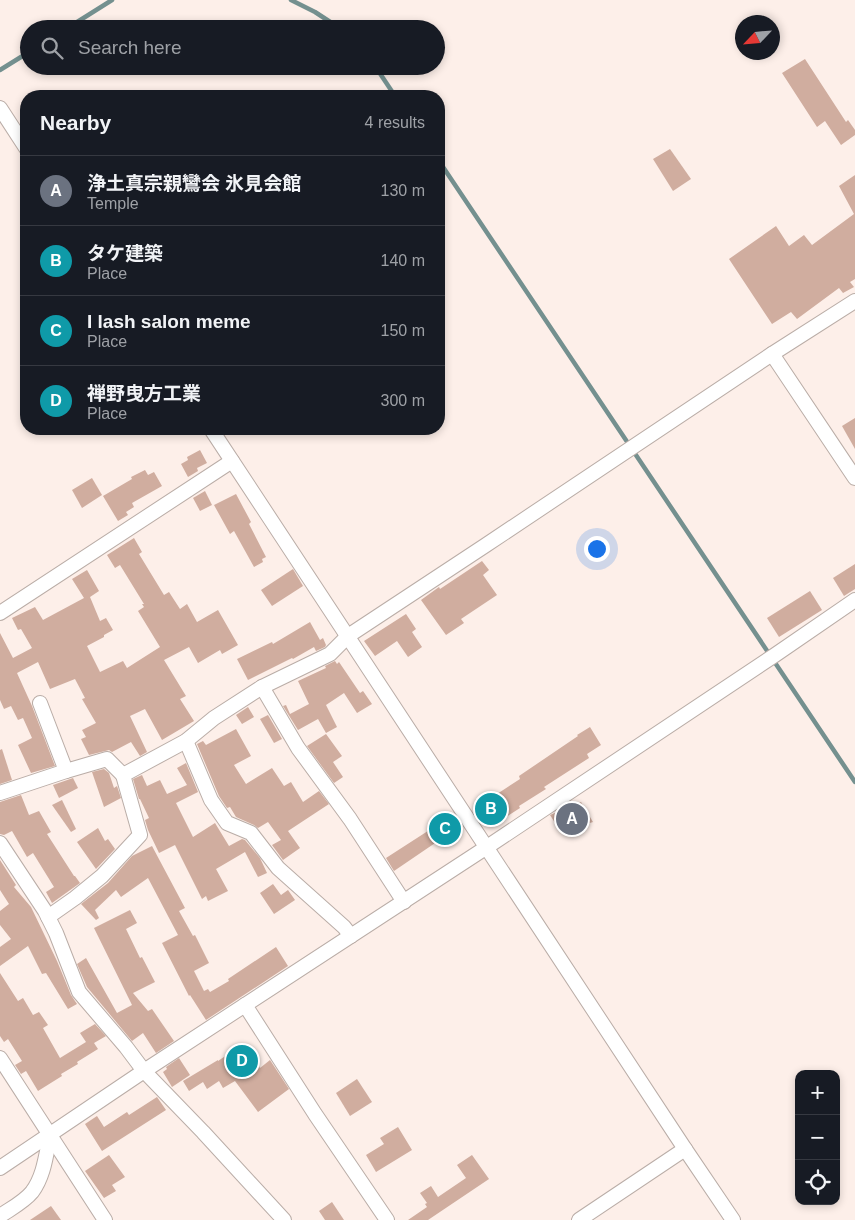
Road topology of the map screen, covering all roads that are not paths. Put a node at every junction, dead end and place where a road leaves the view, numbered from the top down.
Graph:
1 (0, 108) edge
2 (20, 139) edge
3 (855, 301) edge
4 (772, 354) junction
5 (215, 435) edge
6 (232, 461) junction
7 (855, 478) edge
8 (855, 600) edge
9 (0, 613) edge
10 (348, 636) junction
11 (262, 687) junction
12 (40, 703) dead end
13 (186, 741) junction
14 (66, 771) junction
15 (123, 775) junction
16 (0, 793) edge
17 (1, 846) edge
18 (487, 847) junction
19 (404, 902) junction
20 (48, 917) junction
21 (351, 936) junction
22 (245, 1005) junction
23 (0, 1058) edge
24 (144, 1072) junction
25 (50, 1136) junction
26 (685, 1149) junction
27 (0, 1168) edge
28 (0, 1216) edge
29 (105, 1220) edge
30 (284, 1220) edge
31 (387, 1220) edge
32 (579, 1220) edge
33 (733, 1220) edge

1 - 2 street
3 - 4 street
4 - 7 street
4 - 10 street
5 - 6 street
6 - 9 street
6 - 10 street
8 - 18 street
10 - 11 street
10 - 18 street
11 - 13 street
11 - 19 street
12 - 14 street
13 - 15 street
13 - 21 street
14 - 15 street
14 - 16 street
15 - 20 street
17 - 20 street
18 - 19 street
18 - 26 street
19 - 21 street
20 - 24 street
21 - 22 street
22 - 24 street
22 - 31 street
23 - 25 street
24 - 25 street
24 - 30 street
25 - 27 street
25 - 28 street
25 - 29 street
26 - 32 street
26 - 33 street

